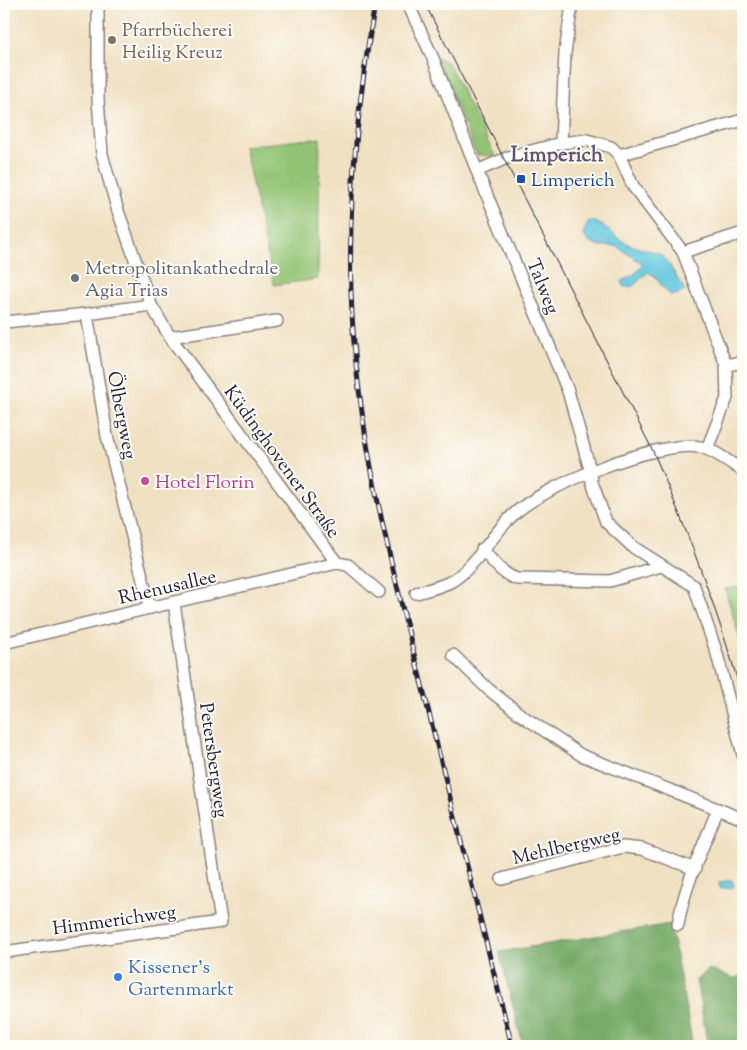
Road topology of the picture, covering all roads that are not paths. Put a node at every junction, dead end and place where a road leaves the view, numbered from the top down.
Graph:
1 (98, 4) edge
2 (408, 4) edge
3 (572, 4) edge
4 (743, 120) edge
5 (561, 143) junction
6 (619, 155) junction
7 (477, 171) junction
8 (743, 233) edge
9 (683, 252) junction
10 (151, 305) junction
11 (87, 314) junction
12 (277, 321) dead end
13 (4, 322) edge
14 (170, 337) junction
15 (743, 362) edge
16 (726, 365) junction
17 (708, 449) junction
18 (743, 470) edge
19 (591, 472) junction
20 (482, 549) junction
21 (337, 563) junction
22 (661, 566) junction
23 (379, 592) dead end
24 (416, 593) dead end
25 (174, 603) junction
26 (150, 608) junction
27 (4, 643) edge
28 (453, 655) dead end
29 (743, 755) edge
30 (718, 810) junction
31 (743, 819) edge
32 (695, 869) junction
33 (502, 879) dead end
34 (221, 922) joint
35 (678, 926) dead end
36 (7, 950) edge

1 - 10 street, Küdinghovener Straße
2 - 7 street, Talweg
3 - 5 street
4 - 6 street
5 - 6 street
5 - 7 street
6 - 9 street
7 - 19 street, Talweg
8 - 9 street
9 - 16 street
10 - 11 street
10 - 14 street, Küdinghovener Straße
11 - 13 street
11 - 26 street, Ölbergweg
12 - 14 street
14 - 21 street, Küdinghovener Straße
15 - 16 street
16 - 17 street
17 - 18 street
17 - 19 street
19 - 20 street
19 - 22 street, Talweg
20 - 22 street
20 - 24 street
21 - 23 street, Küdinghovener Straße
21 - 25 street, Rhenusallee
22 - 29 street, Talweg
25 - 26 street, Rhenusallee
25 - 34 street, Petersbergweg
26 - 27 street, Rhenusallee
28 - 30 street
30 - 31 street
30 - 32 street
32 - 33 street, Mehlbergweg
32 - 35 street
34 - 36 street, Himmerichweg

